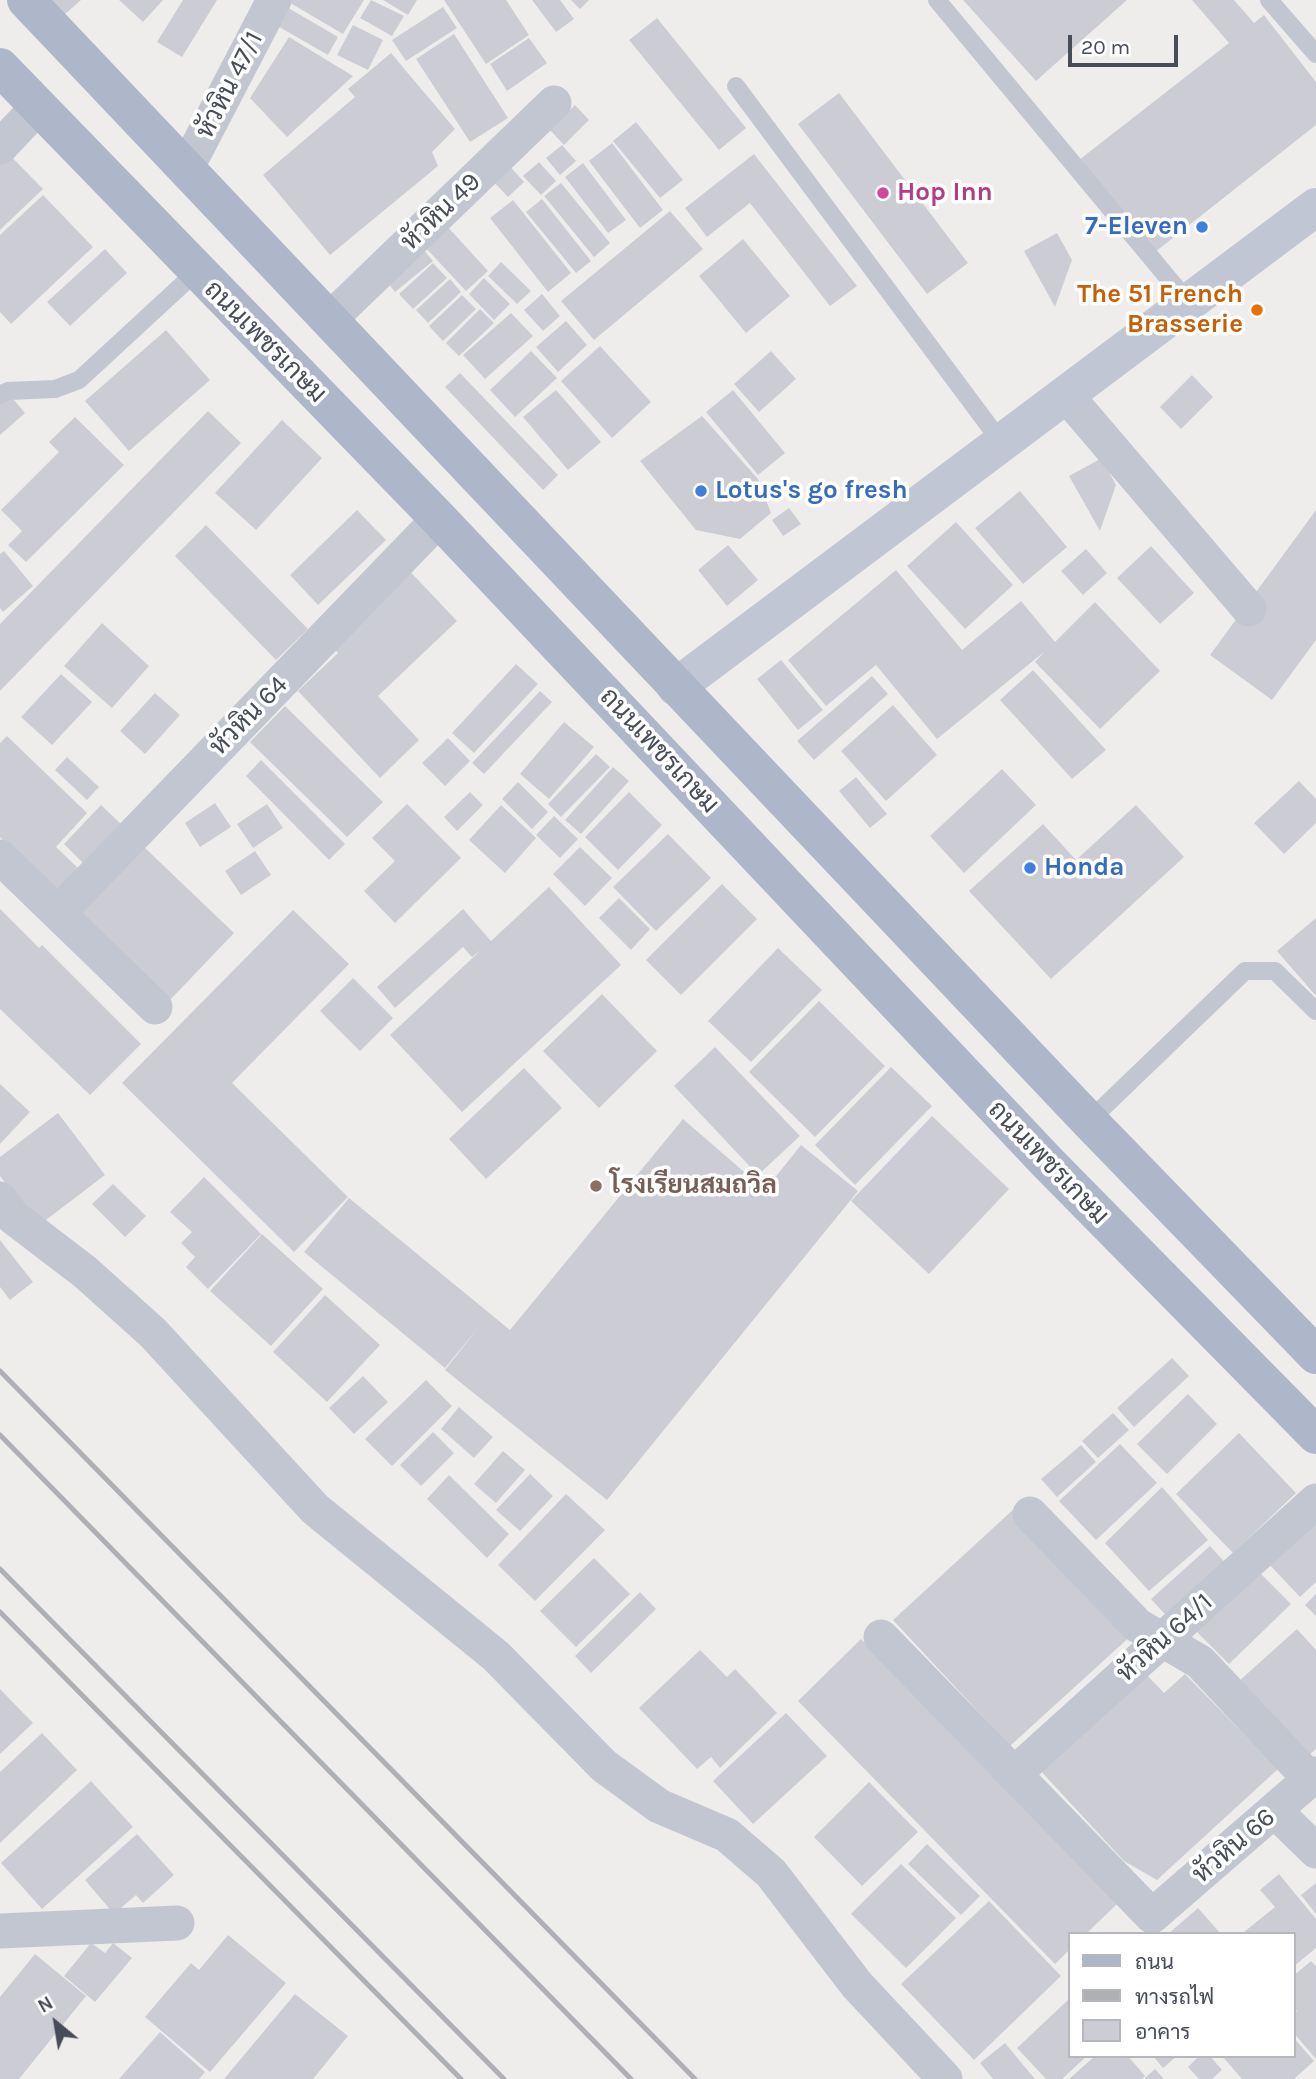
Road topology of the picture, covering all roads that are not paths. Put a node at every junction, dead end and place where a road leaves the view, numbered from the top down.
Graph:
1 (26, 0) edge
2 (274, 0) edge
3 (937, 0) edge
4 (1269, 0) edge
5 (1316, 54) edge
6 (0, 67) edge
7 (736, 86) dead end
8 (554, 103) dead end
9 (38, 107) junction
10 (0, 147) edge
11 (186, 169) junction
12 (1314, 213) edge
13 (197, 272) junction
14 (1188, 302) junction
15 (329, 320) junction
16 (1066, 395) junction
17 (0, 396) edge
18 (1002, 442) junction
19 (439, 519) junction
20 (1249, 609) dead end
21 (676, 687) junction
22 (635, 725) junction
23 (0, 857) edge
24 (58, 913) junction
25 (155, 1007) dead end
26 (1316, 1011) edge
27 (1089, 1121) junction
28 (1048, 1163) junction
29 (0, 1199) edge
30 (1316, 1355) edge
31 (1316, 1435) edge
32 (1316, 1501) edge
33 (1030, 1514) dead end
34 (881, 1637) dead end
35 (1163, 1640) junction
36 (1014, 1774) junction
37 (1313, 1777) edge
38 (1275, 1811) junction
39 (1316, 1851) edge
40 (177, 1923) dead end
41 (0, 1931) edge
42 (945, 2079) edge

1 - 11 main road
2 - 11 street, หัวหิน 47/1
3 - 14 lane
4 - 5 lane
6 - 9 main road, ถนนเพชรเกษม
7 - 18 lane
8 - 15 street, หัวหิน 49
9 - 10 street
9 - 13 main road, ถนนเพชรเกษม
11 - 15 main road
12 - 14 street
13 - 17 lane
13 - 19 main road, ถนนเพชรเกษม
14 - 16 street
15 - 21 main road
16 - 18 street
16 - 20 street
18 - 21 street
19 - 22 main road, ถนนเพชรเกษม
19 - 24 street, หัวหิน 64
21 - 22 main road
21 - 27 main road
22 - 28 main road, ถนนเพชรเกษม
23 - 24 street
24 - 25 street
26 - 27 lane
27 - 28 main road
27 - 30 main road
28 - 31 main road, ถนนเพชรเกษม
29 - 42 street
32 - 35 street, หัวหิน 64/1
33 - 35 street
34 - 36 street
35 - 36 street, หัวหิน 64/1
35 - 37 street
36 - 38 street, หัวหิน 66
37 - 38 street, หัวหิน 66
38 - 39 street
40 - 41 street

